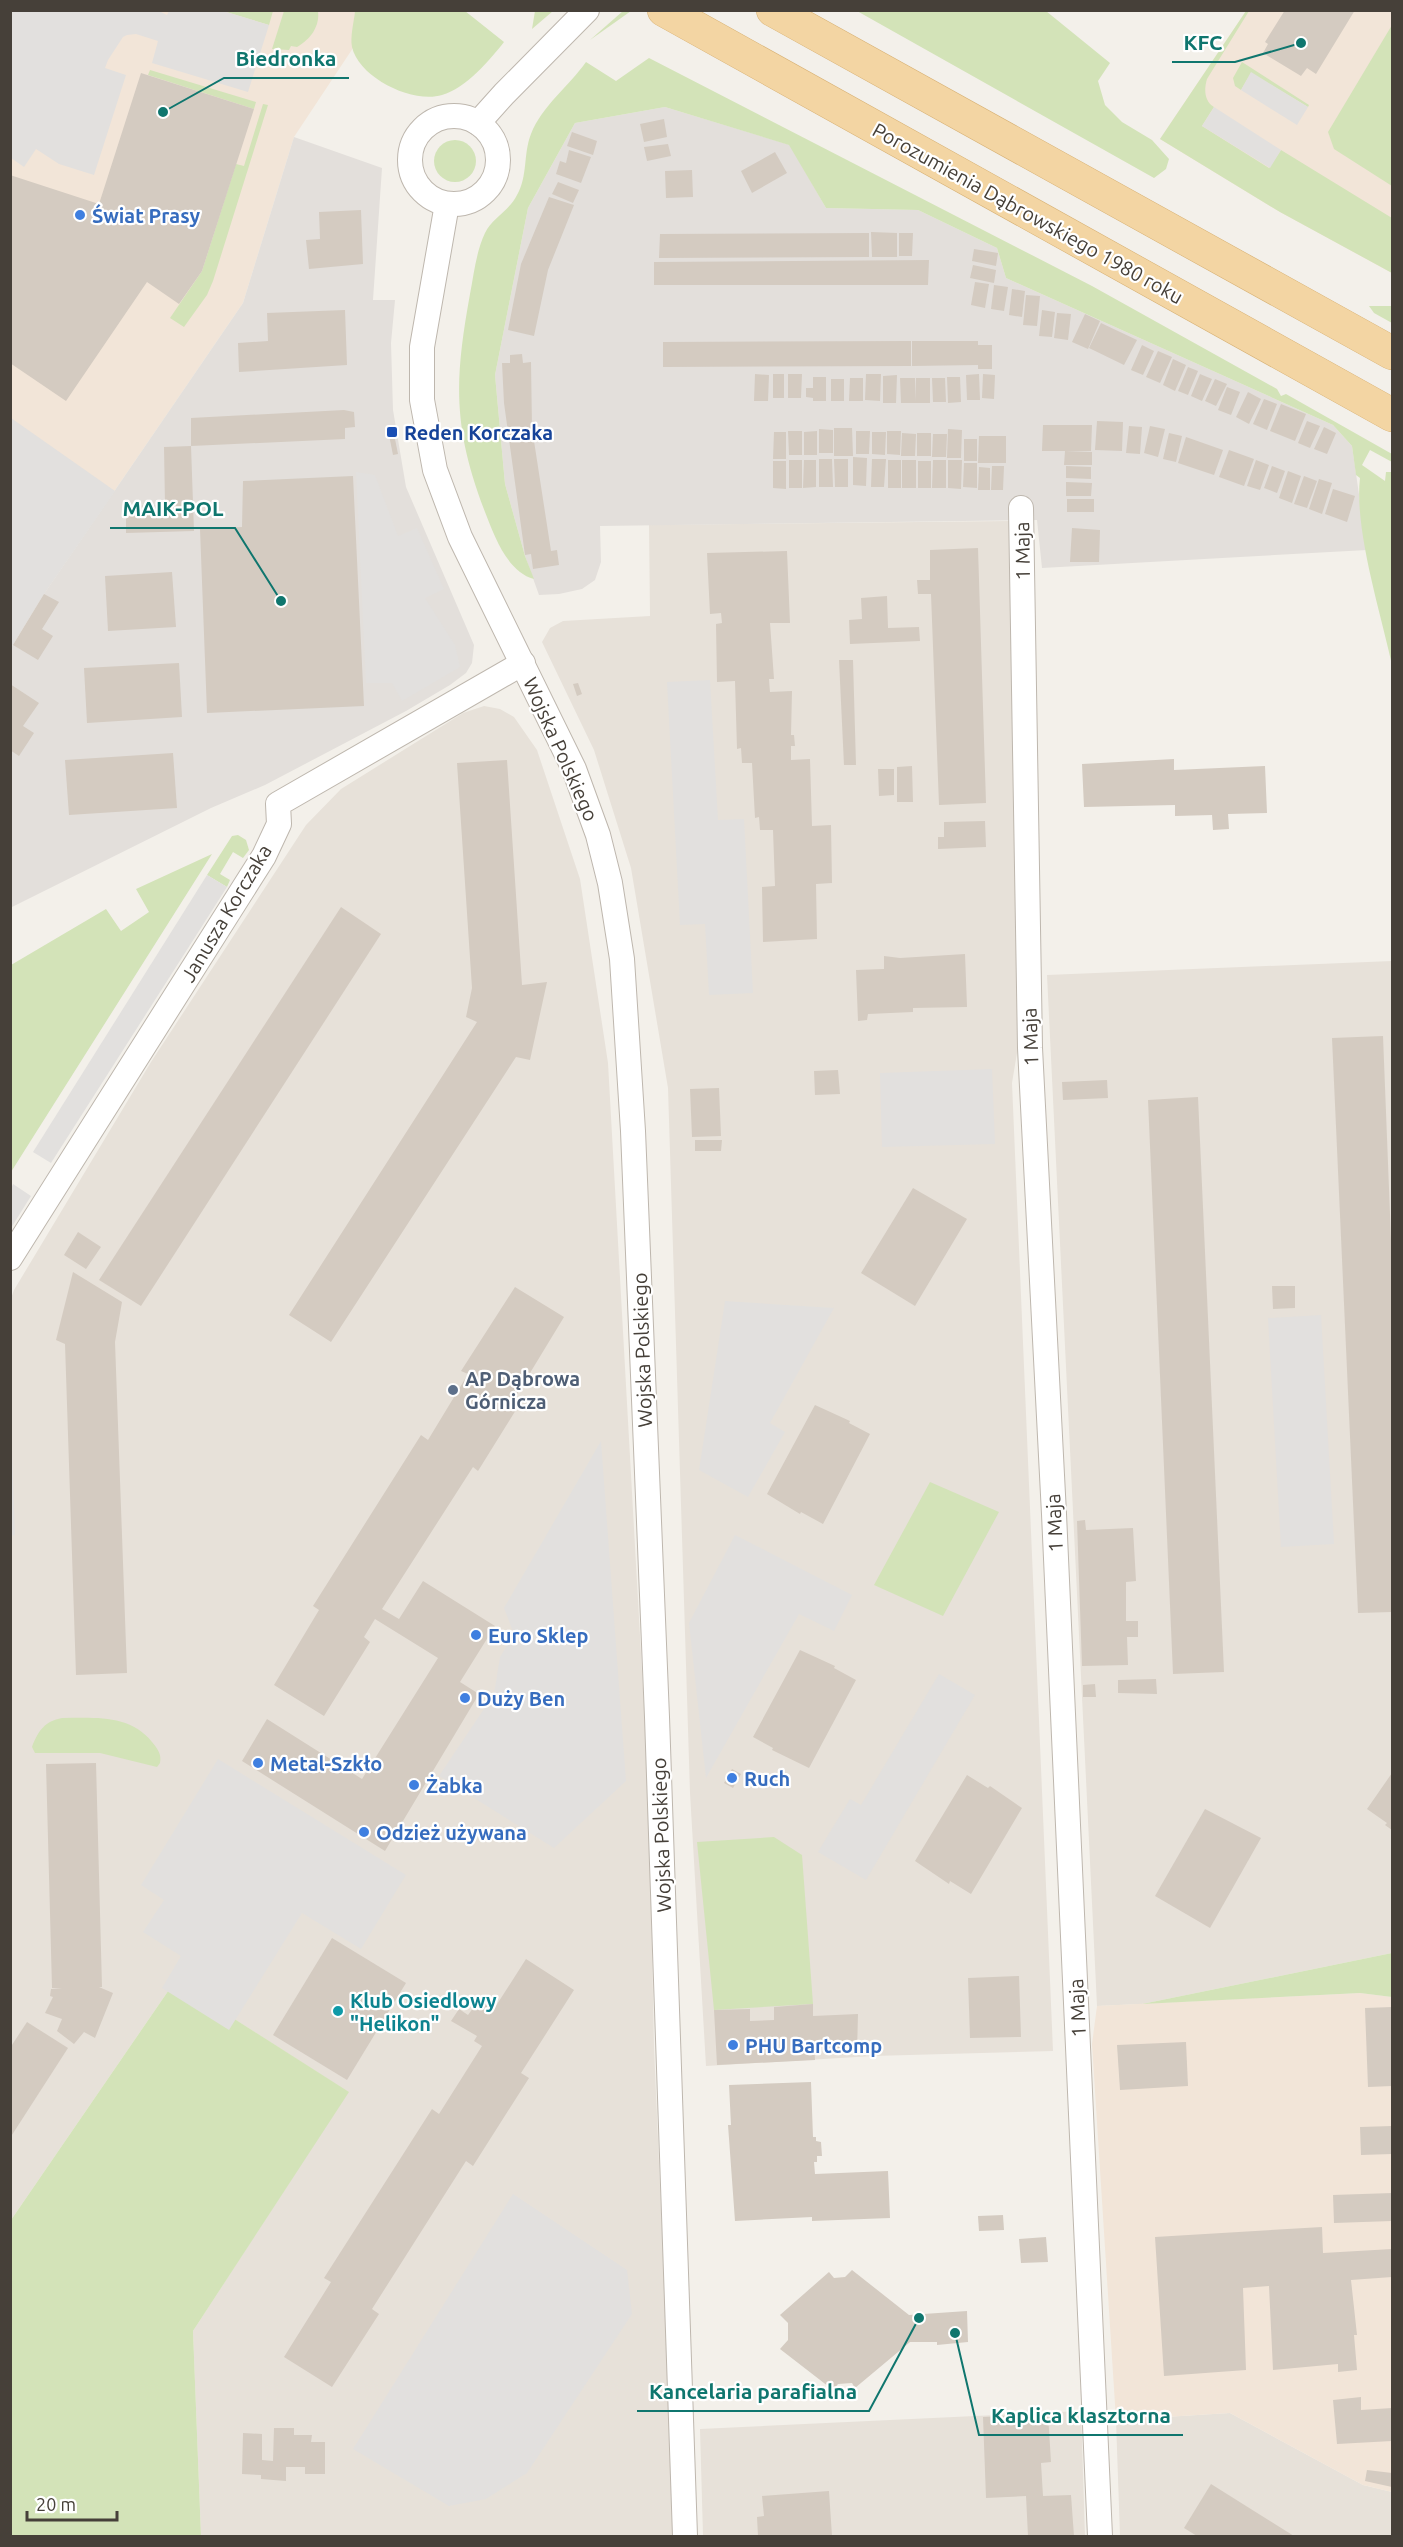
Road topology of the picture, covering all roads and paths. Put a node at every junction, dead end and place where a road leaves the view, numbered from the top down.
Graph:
1 (587, 10) edge
2 (664, 10) edge
3 (773, 10) edge
4 (478, 123) junction
5 (447, 204) junction
6 (1392, 353) edge
7 (1392, 415) edge
8 (1021, 508) dead end
9 (523, 663) junction
10 (10, 1258) edge
11 (685, 2536) edge
12 (1100, 2536) edge

1 - 4 street
2 - 7 main road, Porozumienia Dąbrowskiego 1980 roku
3 - 6 main road
4 - 5 street
4 - 5 street
5 - 9 street, Wojska Polskiego
8 - 12 street, 1 Maja
9 - 10 street, Janusza Korczaka
9 - 11 street, Wojska Polskiego

